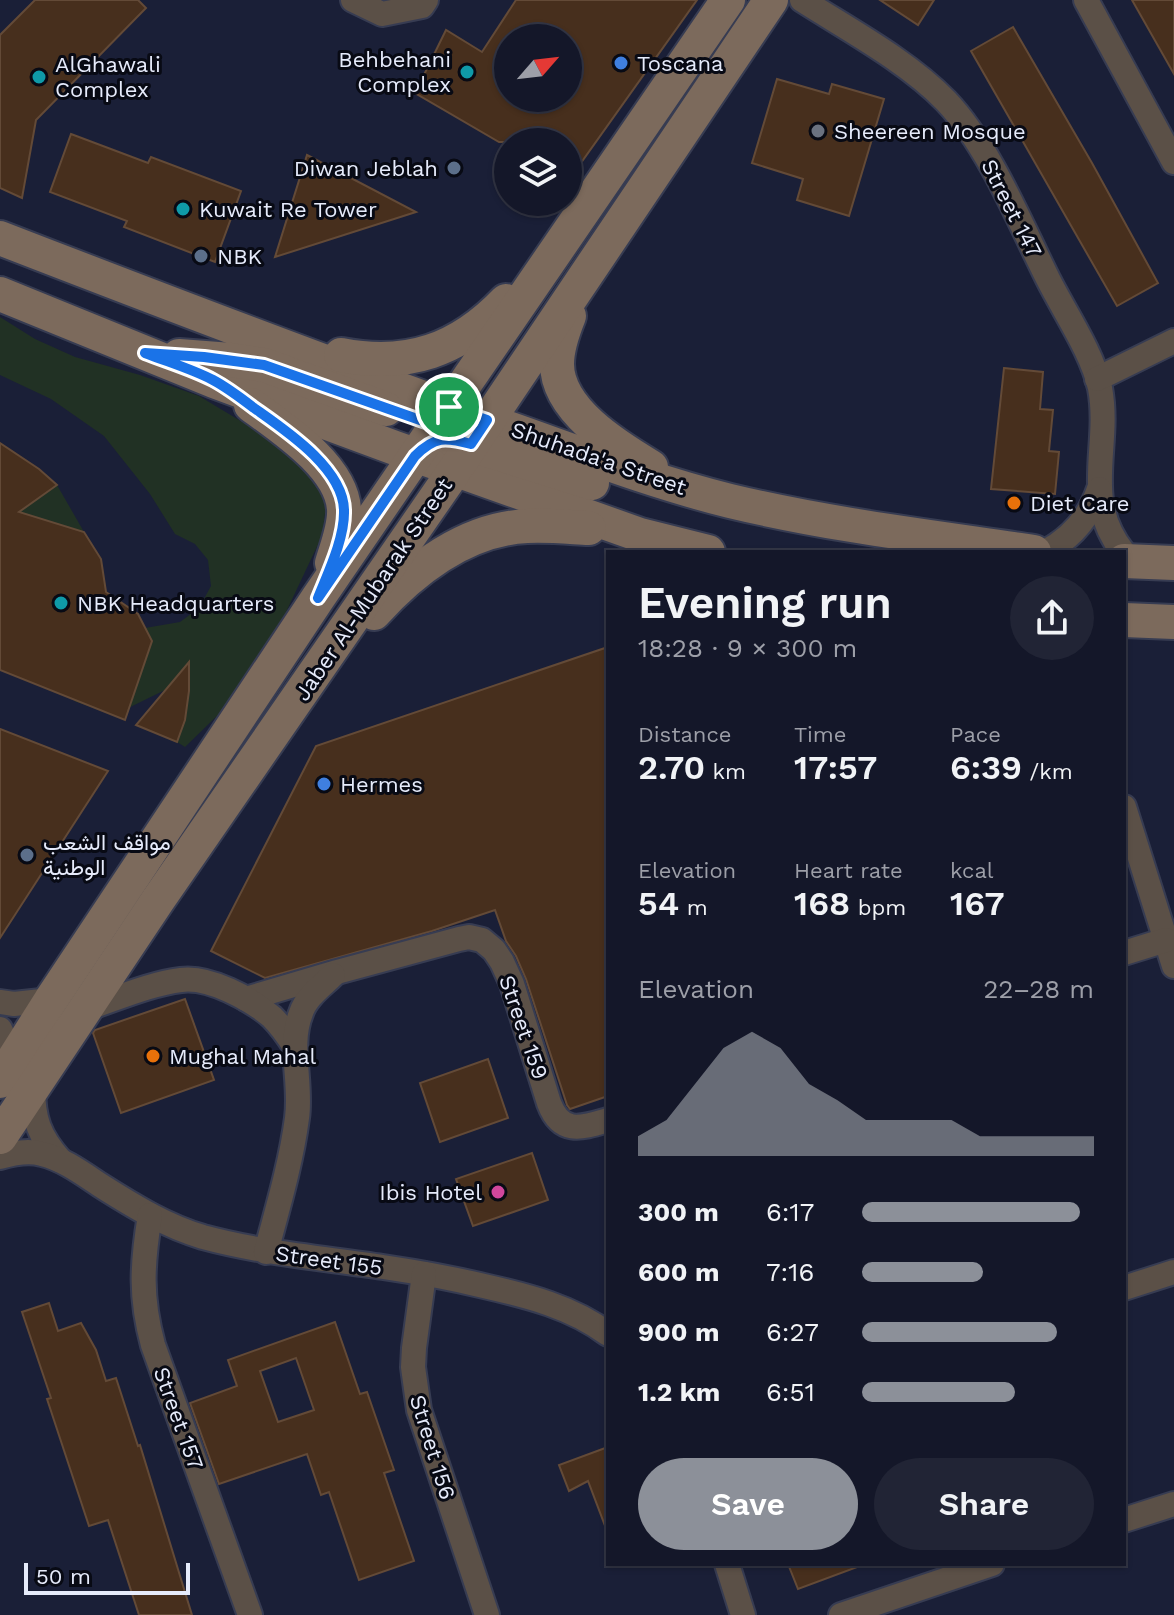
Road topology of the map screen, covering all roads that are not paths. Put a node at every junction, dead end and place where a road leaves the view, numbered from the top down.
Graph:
1 (353, 0) edge
2 (426, 0) edge
3 (728, 0) edge
4 (771, 0) edge
5 (802, 0) edge
6 (1086, 0) edge
7 (1174, 162) edge
8 (571, 230) junction
9 (0, 238) edge
10 (593, 262) junction
11 (0, 294) edge
12 (263, 339) junction
13 (1174, 341) edge
14 (145, 353) junction
15 (1097, 379) junction
16 (214, 381) junction
17 (443, 416) junction
18 (471, 444) junction
19 (415, 456) junction
20 (1099, 489) junction
21 (717, 497) junction
22 (640, 535) junction
23 (700, 550) edge
24 (1021, 550) edge
25 (1048, 550) edge
26 (1122, 550) edge
27 (1126, 557) edge
28 (1174, 563) edge
29 (318, 598) junction
30 (1126, 622) edge
31 (1174, 622) edge
32 (306, 687) junction
33 (1126, 813) edge
34 (1166, 940) junction
35 (1126, 952) edge
36 (1174, 966) edge
37 (337, 972) junction
38 (246, 999) junction
39 (51, 1000) junction
40 (0, 1002) edge
41 (85, 1009) junction
42 (295, 1047) junction
43 (5, 1056) edge
44 (33, 1087) junction
45 (606, 1120) edge
46 (0, 1137) edge
47 (0, 1157) edge
48 (60, 1160) junction
49 (150, 1215) junction
50 (266, 1252) junction
51 (1174, 1272) edge
52 (424, 1274) junction
53 (1126, 1287) edge
54 (606, 1333) edge
55 (1174, 1504) edge
56 (1126, 1519) edge
57 (728, 1566) edge
58 (986, 1566) edge
59 (250, 1615) edge
60 (487, 1615) edge
61 (743, 1615) edge
62 (841, 1615) edge

1 - 2 street
3 - 8 main road, Jaber Al-Mubarak Street
4 - 10 main road, Jaber Al-Mubarak Street
5 - 15 street, Street 147
6 - 7 street
8 - 12 main road
8 - 17 main road, Jaber Al-Mubarak Street
9 - 12 main road
10 - 18 main road, Jaber Al-Mubarak Street
10 - 21 main road
11 - 14 main road
12 - 17 main road
13 - 15 street
14 - 16 main road
14 - 17 main road
15 - 20 street, Street 147
16 - 19 main road
16 - 29 main road
17 - 18 main road
17 - 19 main road, Jaber Al-Mubarak Street
18 - 19 main road
18 - 21 main road, Shuhada'a Street
18 - 22 main road
18 - 32 main road, Jaber Al-Mubarak Street
19 - 29 main road, Jaber Al-Mubarak Street
20 - 25 street, Street 147
20 - 26 street, Street 147
21 - 24 main road, Shuhada'a Street
22 - 23 main road
22 - 32 main road
27 - 28 main road
29 - 39 main road, Jaber Al-Mubarak Street
30 - 31 main road
32 - 41 main road, Jaber Al-Mubarak Street
33 - 34 street
34 - 35 street
34 - 36 street
37 - 38 street, Street 159
37 - 42 street, Street 159
37 - 45 street, Street 159
38 - 41 street
38 - 42 street
39 - 40 street
39 - 43 main road, Jaber Al-Mubarak Street
41 - 44 main road, Jaber Al-Mubarak Street
42 - 50 street, Street 159
44 - 46 main road, Jaber Al-Mubarak Street
44 - 48 street, Street 155
47 - 48 street, Street 155
48 - 49 street, Street 155
49 - 50 street, Street 155
49 - 59 street, Street 157
50 - 52 street, Street 155
51 - 53 street
52 - 54 street, Street 155
52 - 60 street, Street 156
55 - 56 street
57 - 61 street
58 - 62 street

